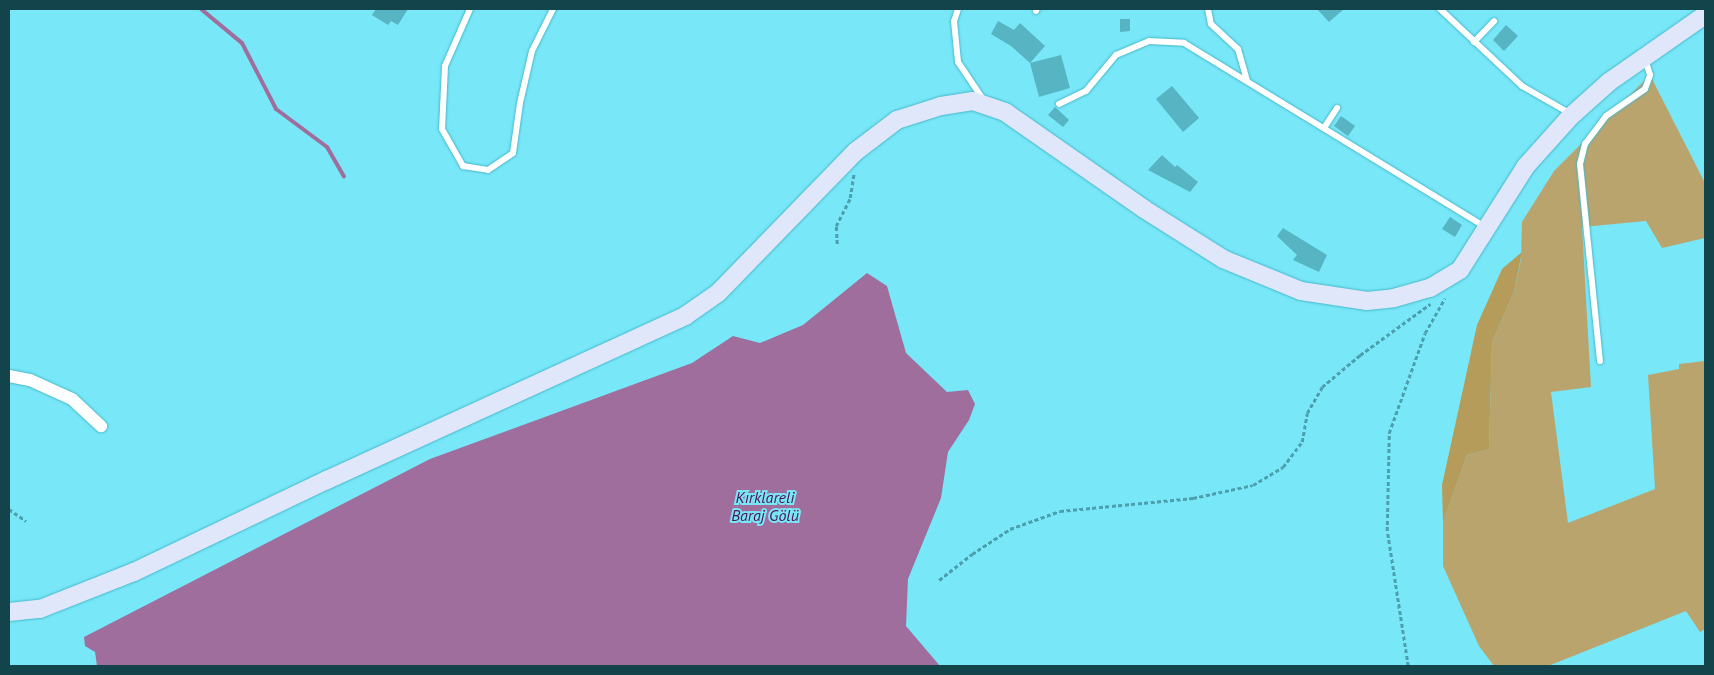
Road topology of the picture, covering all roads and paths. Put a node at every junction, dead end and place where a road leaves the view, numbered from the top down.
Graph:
1 (470, 9) edge
2 (553, 9) edge
3 (958, 9) edge
4 (1208, 9) edge
5 (1440, 9) edge
6 (1705, 15) edge
7 (1494, 21) dead end
8 (1474, 42) junction
9 (1644, 58) junction
10 (1247, 81) junction
11 (1059, 104) dead end
12 (988, 107) junction
13 (1337, 108) dead end
14 (1572, 115) junction
15 (1324, 128) junction
16 (851, 157) junction
17 (1487, 228) junction
18 (836, 244) dead end
19 (1440, 298) dead end
20 (1432, 303) dead end
21 (1600, 361) dead end
22 (9, 376) edge
23 (101, 426) dead end
24 (9, 509) edge
25 (26, 521) dead end
26 (939, 580) dead end
27 (9, 612) edge
28 (1408, 666) edge

1 - 2 lane
3 - 12 lane
4 - 10 lane
5 - 8 lane
6 - 9 street
7 - 8 lane
8 - 14 lane
9 - 14 street
9 - 21 lane
10 - 11 lane
10 - 15 lane
12 - 16 street
12 - 17 street
13 - 15 lane
14 - 17 street
15 - 17 lane
16 - 18 path
16 - 27 street
19 - 28 path
20 - 26 path
22 - 23 street
24 - 25 path

